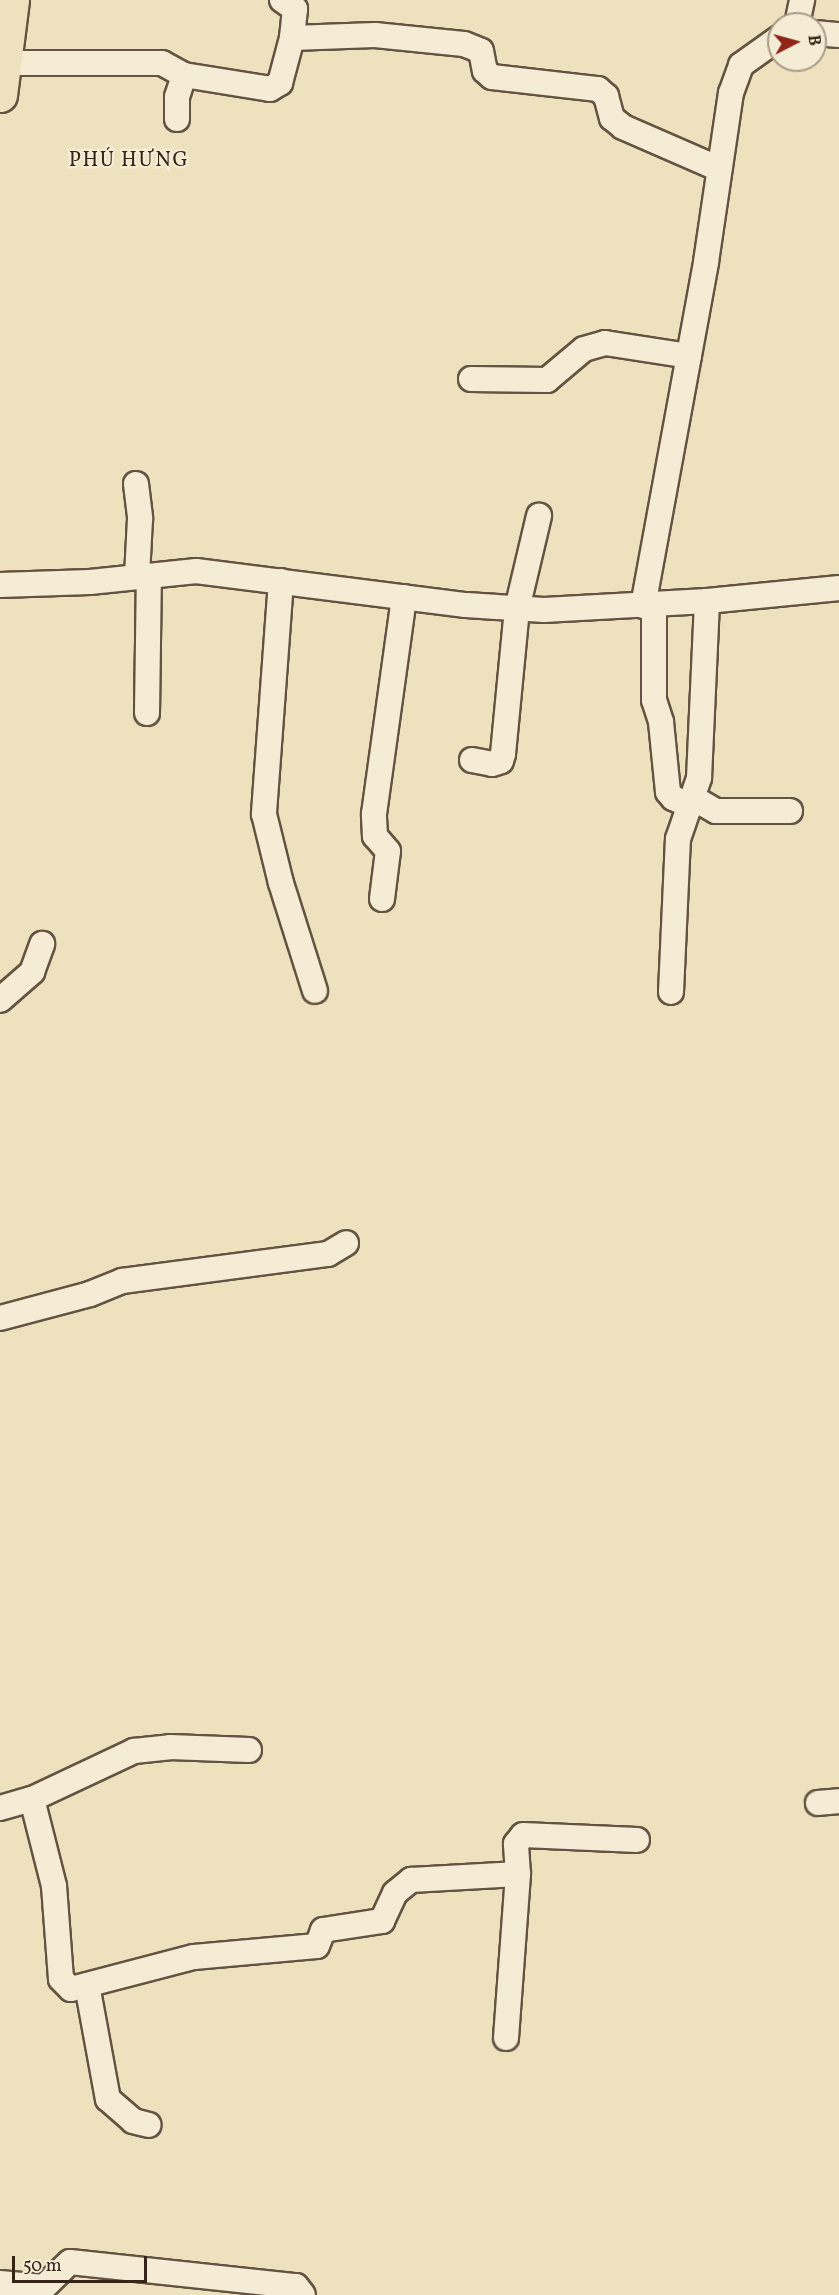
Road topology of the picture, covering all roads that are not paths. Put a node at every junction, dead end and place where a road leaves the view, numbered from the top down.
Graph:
1 (12, 0) edge
2 (282, 0) edge
3 (292, 38) junction
4 (767, 46) edge
5 (184, 75) junction
6 (2, 79) edge
7 (177, 119) dead end
8 (719, 169) junction
9 (688, 356) junction
10 (471, 380) dead end
11 (136, 484) dead end
12 (538, 516) dead end
13 (143, 577) junction
14 (281, 581) junction
15 (0, 585) edge
16 (839, 588) edge
17 (404, 597) junction
18 (707, 601) junction
19 (649, 605) junction
20 (517, 609) junction
21 (147, 713) dead end
22 (472, 760) dead end
23 (693, 802) junction
24 (790, 812) dead end
25 (382, 899) dead end
26 (42, 944) dead end
27 (315, 991) dead end
28 (671, 992) dead end
29 (0, 1000) edge
30 (346, 1243) dead end
31 (0, 1318) edge
32 (249, 1750) dead end
33 (32, 1799) junction
34 (0, 1808) edge
35 (637, 1840) dead end
36 (518, 1874) junction
37 (87, 1985) junction
38 (506, 2038) dead end
39 (149, 2125) dead end
40 (0, 2283) edge
41 (303, 2295) edge

1 - 6 highway
2 - 3 street
3 - 5 street
3 - 8 street
4 - 8 street
5 - 6 street
5 - 7 street
8 - 9 street
9 - 10 street
9 - 19 street
11 - 13 street
12 - 20 street
13 - 14 street
13 - 15 street
13 - 21 street
14 - 17 street
14 - 27 street
16 - 18 street
17 - 20 street
17 - 25 street
18 - 19 street
18 - 23 street
19 - 20 street
19 - 23 street
20 - 22 street
23 - 24 street
23 - 28 street
26 - 29 street
30 - 31 street
32 - 33 street
33 - 34 street
33 - 37 street
35 - 36 street
36 - 37 street
36 - 38 street
37 - 39 street
40 - 41 street

